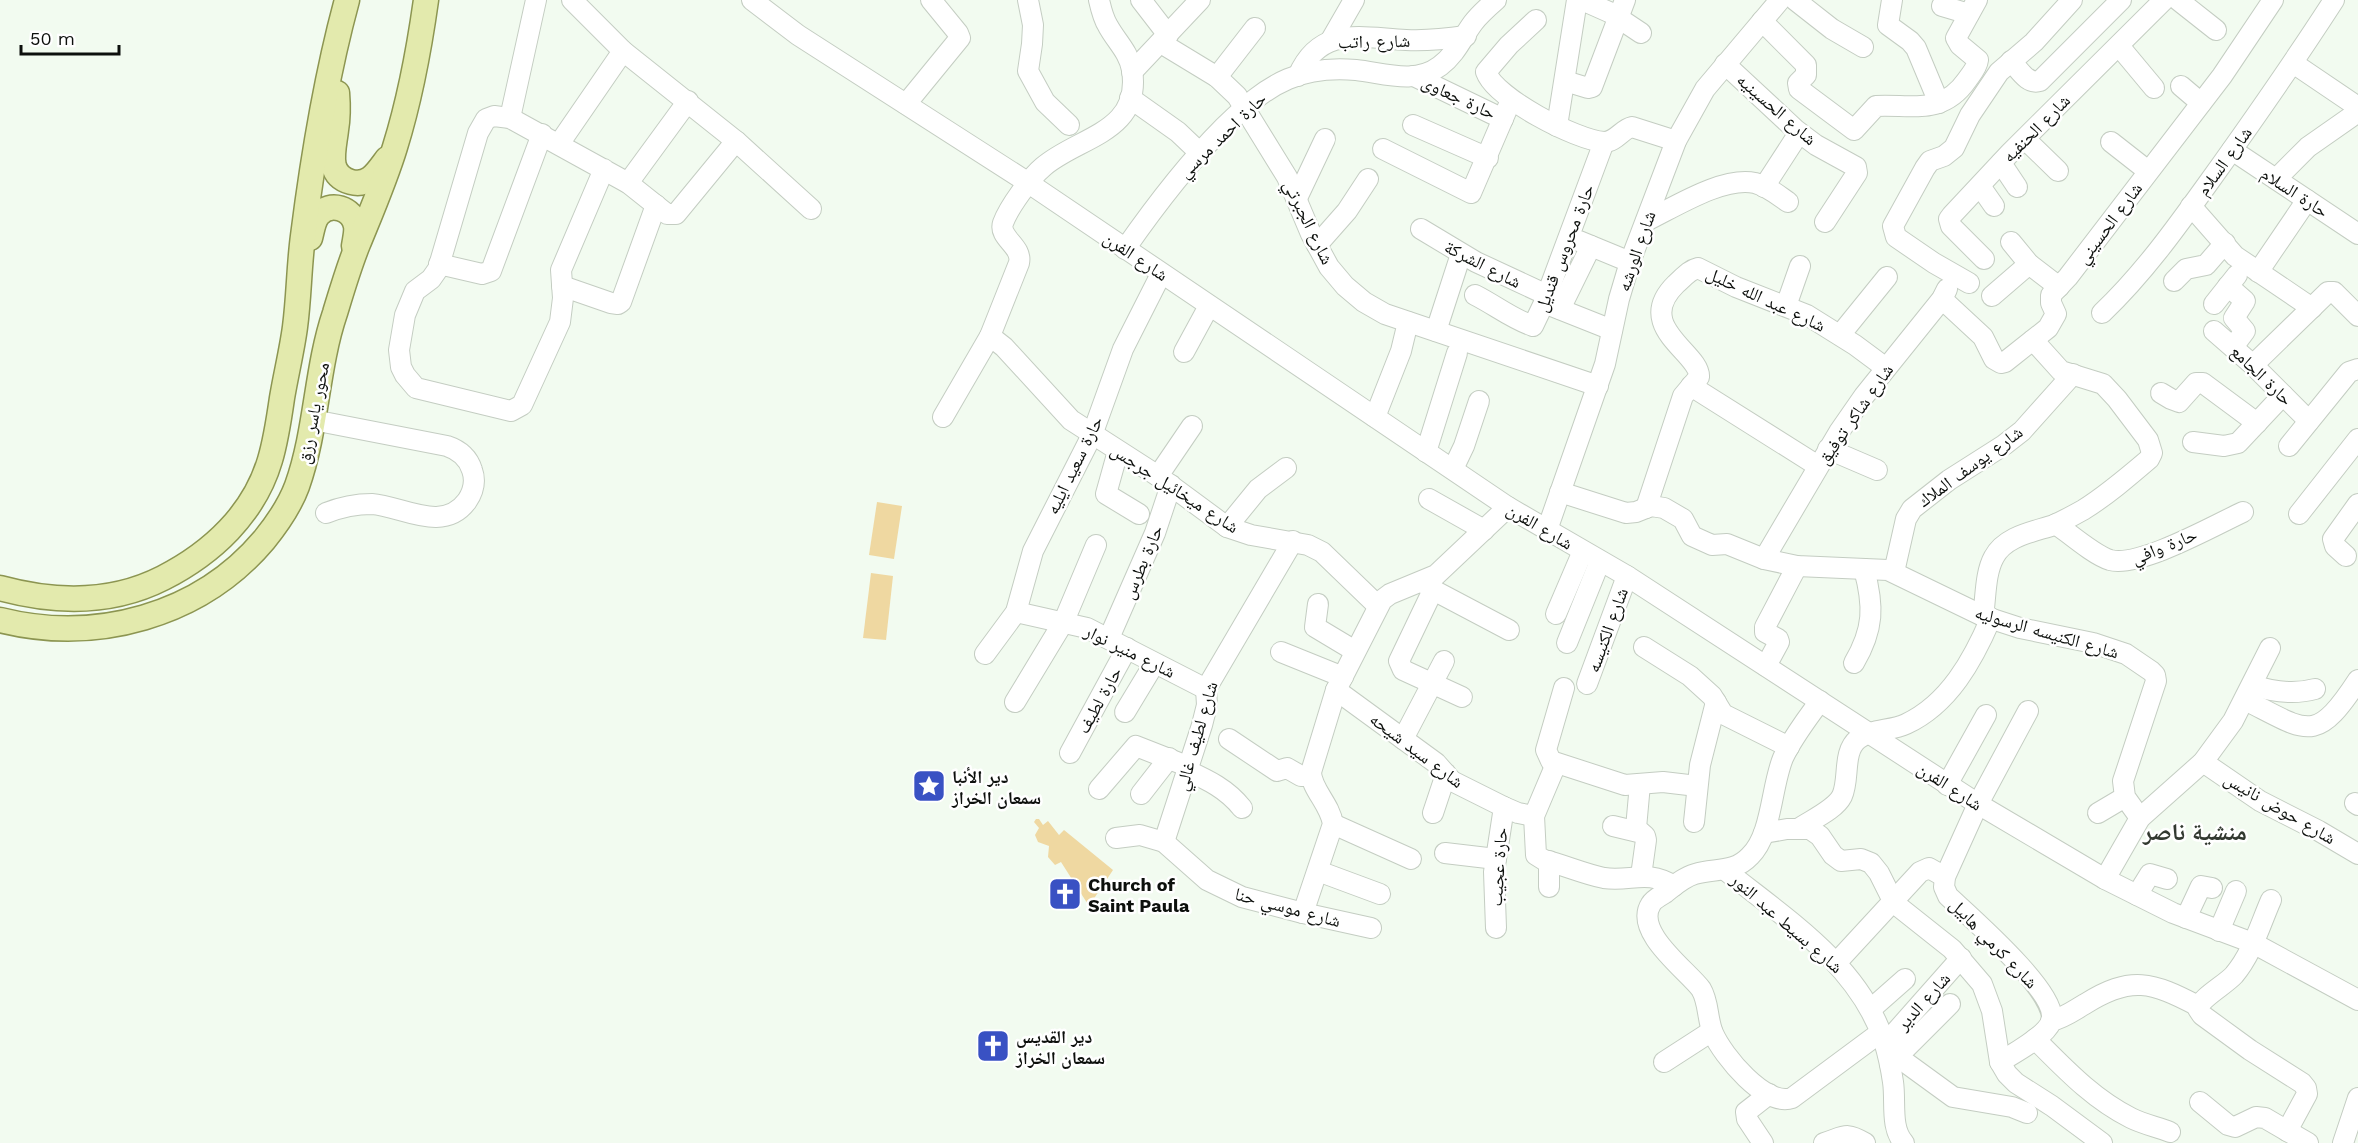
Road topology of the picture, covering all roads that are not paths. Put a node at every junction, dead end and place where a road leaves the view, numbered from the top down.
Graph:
1 (347, 0) edge
2 (426, 0) edge
3 (536, 0) edge
4 (572, 0) edge
5 (752, 0) edge
6 (931, 0) edge
7 (1028, 0) edge
8 (1099, 0) edge
9 (1141, 0) edge
10 (1200, 0) edge
11 (1354, 0) edge
12 (1496, 0) edge
13 (1577, 0) edge
14 (1582, 0) edge
15 (1781, 0) edge
16 (1892, 0) edge
17 (2072, 0) edge
18 (2121, 0) edge
19 (2164, 0) edge
20 (2178, 0) edge
21 (2273, 0) edge
22 (2334, 0) edge
23 (1942, 6) dead end
24 (1973, 7) edge
25 (1621, 8) edge
26 (1536, 20) dead end
27 (1762, 21) junction
28 (1255, 28) dead end
29 (2216, 30) dead end
30 (1641, 33) dead end
31 (1466, 36) junction
32 (1165, 39) junction
33 (1331, 40) junction
34 (2119, 46) junction
35 (1863, 47) dead end
36 (623, 51) junction
37 (334, 55) junction
38 (2011, 61) junction
39 (2293, 63) junction
40 (1725, 64) junction
41 (1132, 72) junction
42 (1298, 76) junction
43 (1414, 76) junction
44 (1217, 77) junction
45 (1565, 81) junction
46 (2181, 86) dead end
47 (2154, 88) dead end
48 (1130, 98) junction
49 (1511, 100) junction
50 (688, 102) junction
51 (1939, 103) junction
52 (2201, 103) junction
53 (906, 104) junction
54 (1820, 106) junction
55 (1245, 107) junction
56 (2354, 117) edge
57 (510, 118) junction
58 (1503, 118) junction
59 (1069, 125) dead end
60 (1413, 125) dead end
61 (1557, 126) junction
62 (1798, 131) junction
63 (551, 139) junction
64 (1325, 139) dead end
65 (2025, 139) junction
66 (736, 141) junction
67 (1677, 141) junction
68 (1604, 142) junction
69 (2111, 142) dead end
70 (394, 149) junction
71 (1383, 149) dead end
72 (2232, 150) junction
73 (1199, 152) junction
74 (1488, 158) junction
75 (2001, 163) junction
76 (604, 169) junction
77 (2058, 171) dead end
78 (2148, 171) junction
79 (1368, 179) dead end
80 (2276, 179) junction
81 (1028, 182) junction
82 (628, 183) junction
83 (1980, 186) junction
84 (2017, 186) dead end
85 (1764, 187) junction
86 (1297, 198) junction
87 (2307, 200) junction
88 (1788, 202) dead end
89 (656, 206) junction
90 (1994, 206) dead end
91 (2191, 206) junction
92 (811, 209) dead end
93 (1646, 221) junction
94 (1825, 222) dead end
95 (1421, 229) dead end
96 (2358, 234) edge
97 (1568, 237) junction
98 (2011, 242) dead end
99 (2225, 243) junction
100 (1317, 245) junction
101 (1591, 246) junction
102 (1125, 249) junction
103 (1461, 254) junction
104 (1984, 260) dead end
105 (1630, 262) junction
106 (439, 264) junction
107 (2029, 264) junction
108 (350, 266) junction
109 (1800, 266) dead end
110 (2252, 268) junction
111 (1161, 274) junction
112 (299, 275) junction
113 (1887, 277) dead end
114 (2174, 281) dead end
115 (562, 286) junction
116 (2228, 286) junction
117 (2059, 287) junction
118 (1475, 295) dead end
119 (1992, 296) dead end
120 (1942, 299) junction
121 (1550, 303) junction
122 (2214, 304) dead end
123 (1209, 306) junction
124 (1786, 306) junction
125 (2312, 308) junction
126 (2102, 313) dead end
127 (2358, 316) edge
128 (1408, 322) junction
129 (1612, 330) junction
130 (1436, 331) junction
131 (2214, 331) dead end
132 (1840, 335) junction
133 (990, 336) junction
134 (2033, 340) junction
135 (2233, 347) junction
136 (1184, 352) dead end
137 (1457, 353) dead end
138 (2253, 365) junction
139 (1886, 368) junction
140 (2358, 369) edge
141 (2073, 374) junction
142 (1598, 386) junction
143 (1691, 386) junction
144 (2161, 393) dead end
145 (2283, 395) junction
146 (1479, 401) dead end
147 (943, 417) dead end
148 (1374, 417) junction
149 (313, 420) junction
150 (2309, 421) junction
151 (2257, 423) junction
152 (1192, 426) dead end
153 (1092, 435) junction
154 (2358, 439) edge
155 (2193, 442) dead end
156 (2289, 446) dead end
157 (1828, 449) junction
158 (1118, 451) junction
159 (1426, 452) junction
160 (1818, 466) junction
161 (1286, 468) dead end
162 (1453, 470) junction
163 (1877, 470) dead end
164 (1164, 481) junction
165 (1560, 492) junction
166 (1429, 499) dead end
167 (2358, 504) edge
168 (1509, 507) junction
169 (1646, 508) junction
170 (2243, 512) dead end
171 (326, 513) dead end
172 (1139, 513) dead end
173 (2299, 514) dead end
174 (2055, 524) junction
175 (1227, 527) junction
176 (1484, 530) junction
177 (1547, 530) junction
178 (1293, 542) junction
179 (1096, 546) dead end
180 (1592, 556) junction
181 (2346, 556) dead end
182 (1764, 559) junction
183 (1797, 566) junction
184 (1864, 568) junction
185 (1894, 572) junction
186 (1627, 576) junction
187 (1427, 586) junction
188 (0, 588) edge
189 (1318, 604) dead end
190 (1378, 606) junction
191 (1016, 612) junction
192 (1556, 614) dead end
193 (1987, 617) junction
194 (0, 620) edge
195 (1064, 621) junction
196 (1509, 630) dead end
197 (1109, 638) junction
198 (1567, 643) dead end
199 (1644, 647) dead end
200 (1127, 648) junction
201 (2270, 648) dead end
202 (1355, 651) junction
203 (1281, 652) dead end
204 (985, 654) dead end
205 (1444, 661) dead end
206 (1854, 663) dead end
207 (1154, 664) junction
208 (1766, 666) junction
209 (2358, 680) edge
210 (1430, 683) junction
211 (1339, 684) junction
212 (1587, 684) dead end
213 (1206, 688) junction
214 (1564, 688) dead end
215 (2315, 689) dead end
216 (2248, 692) junction
217 (1462, 697) dead end
218 (1820, 701) junction
219 (1015, 702) dead end
220 (1716, 702) junction
221 (2028, 711) dead end
222 (1125, 712) dead end
223 (1986, 715) dead end
224 (1869, 734) junction
225 (1403, 739) junction
226 (1229, 740) dead end
227 (1789, 747) junction
228 (1070, 753) dead end
229 (1168, 758) junction
230 (2204, 762) junction
231 (1556, 764) junction
232 (1187, 768) junction
233 (1446, 774) junction
234 (1311, 776) junction
235 (1641, 784) junction
236 (1947, 784) junction
237 (1697, 786) junction
238 (1100, 789) dead end
239 (1141, 794) dead end
240 (2125, 797) junction
241 (1978, 804) junction
242 (1504, 807) junction
243 (1242, 808) dead end
244 (1433, 813) dead end
245 (2098, 813) dead end
246 (1534, 816) junction
247 (2140, 818) junction
248 (1694, 822) dead end
249 (1333, 824) junction
250 (1613, 826) dead end
251 (1798, 829) junction
252 (1638, 832) junction
253 (1764, 833) junction
254 (1116, 838) dead end
255 (1164, 842) junction
256 (1445, 854) dead end
257 (2358, 854) edge
258 (1411, 859) dead end
259 (1496, 859) junction
260 (1549, 861) junction
261 (1725, 870) junction
262 (1318, 871) junction
263 (1641, 876) junction
264 (1945, 877) junction
265 (2105, 879) junction
266 (2167, 879) dead end
267 (1674, 886) junction
268 (1549, 887) dead end
269 (2212, 888) dead end
270 (2236, 891) dead end
271 (1380, 894) dead end
272 (2137, 895) junction
273 (2271, 900) dead end
274 (1894, 903) junction
275 (1303, 913) junction
276 (2186, 918) junction
277 (1371, 928) dead end
278 (1496, 928) dead end
279 (2219, 931) junction
280 (2253, 943) junction
281 (1961, 958) junction
282 (1837, 962) junction
283 (1905, 980) dead end
284 (2358, 1000) edge
285 (1950, 1004) dead end
286 (2198, 1006) junction
287 (1871, 1009) junction
288 (2051, 1021) junction
289 (1712, 1031) junction
290 (2035, 1039) junction
291 (1888, 1049) junction
292 (1664, 1062) dead end
293 (2000, 1062) junction
294 (1769, 1094) junction
295 (2358, 1098) edge
296 (2200, 1102) dead end
297 (2027, 1113) dead end
298 (2287, 1131) junction
299 (2170, 1132) dead end
300 (1900, 1137) edge
301 (2096, 1141) edge
302 (1763, 1143) edge
303 (1824, 1143) edge
304 (1865, 1143) edge
305 (1872, 1143) edge
306 (2308, 1143) edge
307 (2343, 1143) edge

1 - 37 main road, محور ياسر رزق
2 - 70 main road, محور ياسر رزق
3 - 57 street
4 - 36 street
5 - 53 street, شارع الفرن
6 - 53 street
7 - 59 street
8 - 41 street
9 - 32 street
10 - 32 street
11 - 33 street
12 - 31 street, حارة احمد مرسي
13 - 45 street
14 - 25 street
15 - 27 street, شارع الورشه
15 - 35 street
16 - 51 street
17 - 38 street
18 - 38 street
19 - 34 street, شارع الحنفيه
20 - 29 street
21 - 52 street, شارع الحسيني
22 - 39 street, شارع السلام
23 - 24 street
24 - 51 street
25 - 30 street
25 - 45 street
26 - 49 street
27 - 40 street, شارع الورشه
27 - 54 street
28 - 44 street
31 - 33 street, شارع راتب
31 - 43 street, حارة احمد مرسي
32 - 41 street
32 - 44 street, شارع الجبرتي
33 - 42 street, شارع راتب
34 - 47 street
34 - 65 street, شارع الحنفيه
36 - 50 street
36 - 63 street
37 - 70 main road
37 - 112 main road, محور ياسر رزق
38 - 120 street, شارع شاكر توفيق
39 - 56 street
39 - 72 street, شارع السلام
40 - 62 street, شارع الحسينيه
40 - 67 street, شارع الورشه
41 - 48 street
42 - 43 street, حارة احمد مرسي
42 - 55 street, حارة احمد مرسي
43 - 58 street, حارة جعاوى
44 - 55 street, شارع الجبرتي
45 - 61 street
46 - 52 street
48 - 73 street
48 - 81 street
49 - 58 street
49 - 61 street
50 - 66 street
50 - 82 street
51 - 54 street
52 - 78 street, شارع الحسيني
53 - 81 street, شارع الفرن
54 - 62 street
55 - 73 street, حارة احمد مرسي
55 - 86 street, شارع الجبرتي
56 - 80 street
57 - 63 street
57 - 106 street
58 - 74 street
60 - 74 street
61 - 68 street
62 - 85 street
62 - 94 street, شارع الحسينيه
63 - 76 street
63 - 106 street
64 - 86 street
65 - 75 street, شارع الحنفيه
65 - 77 street
66 - 89 street
66 - 92 street
67 - 68 street
67 - 93 street, شارع الورشه
68 - 97 street, حارة محروس قنديل
69 - 78 street
70 - 108 main road, محور ياسر رزق
71 - 74 street
72 - 80 street, حارة السلام
72 - 91 street, شارع السلام
73 - 102 street, حارة احمد مرسي
75 - 83 street, شارع الحنفيه
75 - 84 street
76 - 82 street
76 - 115 street
78 - 117 street, شارع الحسيني
79 - 100 street
80 - 87 street, حارة السلام
81 - 102 street, شارع الفرن
81 - 133 street
82 - 89 street
83 - 90 street
83 - 104 street, شارع الحنفيه
85 - 88 street
85 - 93 street
86 - 100 street, شارع الجبرتي
87 - 96 street, حارة السلام
87 - 110 street
89 - 115 street
91 - 99 street
91 - 126 street, شارع السلام
93 - 105 street, شارع الورشه
95 - 103 street, شارع الشركة
97 - 101 street
97 - 121 street, حارة محروس قنديل
98 - 107 street
99 - 110 street
99 - 114 street
100 - 128 street, شارع الجبرتي
101 - 105 street
101 - 121 street
102 - 111 street, شارع الفرن
103 - 121 street, شارع الشركة
103 - 130 street
105 - 129 street, شارع الورشه
106 - 115 street
107 - 117 street
107 - 119 street
108 - 112 main road
108 - 149 main road, محور ياسر رزق
109 - 124 street
110 - 116 street
110 - 125 street
111 - 123 street, شارع الفرن
111 - 153 street, حارة سعيد ايليه
112 - 188 main road, محور ياسر رزق
113 - 132 street
116 - 122 street
116 - 135 street
117 - 134 street, شارع الحسيني
118 - 121 street, حارة محروس قنديل
120 - 134 street, شارع الحسيني
120 - 139 street, شارع شاكر توفيق
121 - 129 street, شارع الشركة
123 - 136 street
123 - 148 street, شارع الفرن
124 - 132 street, شارع عبد الله خليل
124 - 143 street, شارع عبد الله خليل
125 - 127 street
125 - 138 street
128 - 130 street, شارع الجبرتي
128 - 148 street
129 - 142 street, شارع الورشه
130 - 142 street, شارع الجبرتي
131 - 135 street, حارة الجامع
132 - 139 street, شارع عبد الله خليل
133 - 147 street
133 - 153 street, شارع ميخائيل جرجس
134 - 141 street
135 - 138 street, حارة الجامع
137 - 159 street
138 - 145 street, حارة الجامع
139 - 157 street, شارع شاكر توفيق
140 - 150 street
141 - 174 street
141 - 185 street, شارع يوسف الملاك
142 - 165 street, شارع الورشه
143 - 160 street
143 - 169 street, شارع عبد الله خليل
144 - 151 street
145 - 150 street, حارة الجامع
145 - 151 street
146 - 162 street
148 - 159 street, شارع الفرن
149 - 171 street
149 - 194 main road, محور ياسر رزق
150 - 156 street
151 - 155 street
152 - 164 street, حارة بطرس
153 - 158 street, شارع ميخائيل جرجس
153 - 191 street, حارة سعيد ايليه
154 - 173 street
157 - 160 street, شارع شاكر توفيق
157 - 163 street
158 - 164 street, شارع ميخائيل جرجس
158 - 172 street
159 - 162 street, شارع الفرن
160 - 182 street, شارع شاكر توفيق
161 - 175 street
162 - 168 street, شارع الفرن
164 - 175 street, شارع ميخائيل جرجس
164 - 197 street, حارة بطرس
165 - 169 street, شارع الكنيسه الرسوليه
165 - 177 street, شارع الورشه
166 - 176 street
167 - 181 street
168 - 176 street
168 - 177 street, شارع الفرن
169 - 182 street, شارع الكنيسه الرسوليه
170 - 174 street, حارة وافي
174 - 193 street
175 - 178 street, شارع ميخائيل جرجس
176 - 187 street
177 - 180 street, شارع الفرن
178 - 190 street, شارع ميخائيل جرجس
178 - 213 street, شارع لطيف غالي
179 - 195 street
180 - 186 street, شارع الفرن
180 - 192 street
180 - 198 street
182 - 183 street, شارع الكنيسه الرسوليه
183 - 184 street, شارع الكنيسه الرسوليه
183 - 208 street
184 - 185 street, شارع الكنيسه الرسوليه
184 - 206 street
185 - 193 street, شارع الكنيسه الرسوليه
186 - 208 street, شارع الفرن
186 - 212 street, شارع الكنيسه
187 - 190 street
187 - 196 street
187 - 210 street
189 - 202 street
190 - 202 street
191 - 195 street, شارع منير نوار
191 - 204 street, حارة سعيد ايليه
193 - 224 street
193 - 240 street, شارع الكنيسه الرسوليه
195 - 197 street, شارع منير نوار
195 - 219 street
197 - 200 street, شارع منير نوار
199 - 220 street
200 - 207 street, شارع منير نوار
200 - 228 street, حارة لطيف
201 - 216 street
202 - 211 street
203 - 211 street, شارع سيد شيحه
205 - 210 street
207 - 213 street, شارع منير نوار
207 - 222 street
208 - 218 street, شارع الفرن
209 - 216 street
210 - 217 street
210 - 225 street
211 - 225 street, شارع سيد شيحه
211 - 234 street
213 - 232 street, شارع لطيف غالي
214 - 231 street
215 - 216 street
216 - 230 street
218 - 224 street, شارع الفرن
218 - 227 street
220 - 227 street
220 - 237 street
221 - 241 street, شارع كرمي هابيل
223 - 236 street
224 - 236 street, شارع الفرن
224 - 251 street
225 - 233 street, شارع سيد شيحه
226 - 234 street
227 - 253 street
229 - 232 street
229 - 238 street
229 - 239 street
230 - 247 street
230 - 257 street, شارع حوض نانيس
231 - 235 street
231 - 246 street
232 - 243 street
232 - 255 street, شارع لطيف غالي
233 - 242 street, شارع سيد شيحه
233 - 244 street
234 - 249 street
235 - 237 street
235 - 252 street
236 - 241 street, شارع الفرن
237 - 248 street
240 - 245 street
240 - 247 street
241 - 264 street, شارع كرمي هابيل
241 - 265 street, شارع الفرن
242 - 246 street, شارع سيد شيحه
242 - 259 street, حارة عجيب
246 - 260 street
247 - 265 street
249 - 258 street
249 - 262 street
250 - 252 street
251 - 253 street
251 - 274 street
252 - 263 street
253 - 261 street
254 - 255 street
255 - 275 street, شارع موسي حنا
256 - 259 street
259 - 278 street, حارة عجيب
260 - 263 street
260 - 268 street
261 - 267 street
261 - 282 street, شارع بسيط عبد النور
262 - 271 street
262 - 275 street
263 - 267 street
264 - 274 street
264 - 288 street, شارع كرمي هابيل
265 - 272 street, شارع الفرن
266 - 272 street
267 - 289 street
269 - 276 street
270 - 279 street
272 - 276 street, شارع الفرن
273 - 280 street
274 - 281 street
274 - 282 street
275 - 277 street, شارع موسي حنا
276 - 279 street, شارع الفرن
279 - 280 street, شارع الفرن
280 - 284 street, شارع الفرن
280 - 286 street
281 - 291 street, شارع الدير
281 - 293 street
282 - 287 street, شارع بسيط عبد النور
283 - 287 street
285 - 291 street
286 - 288 street
286 - 298 street
287 - 291 street, شارع بسيط عبد النور
288 - 290 street
289 - 292 street
289 - 294 street
290 - 293 street
290 - 299 street
291 - 294 street
291 - 297 street
291 - 300 street, شارع بسيط عبد النور
293 - 301 street
294 - 302 street
295 - 307 street
296 - 298 street
298 - 306 street
300 - 305 street
303 - 304 street

